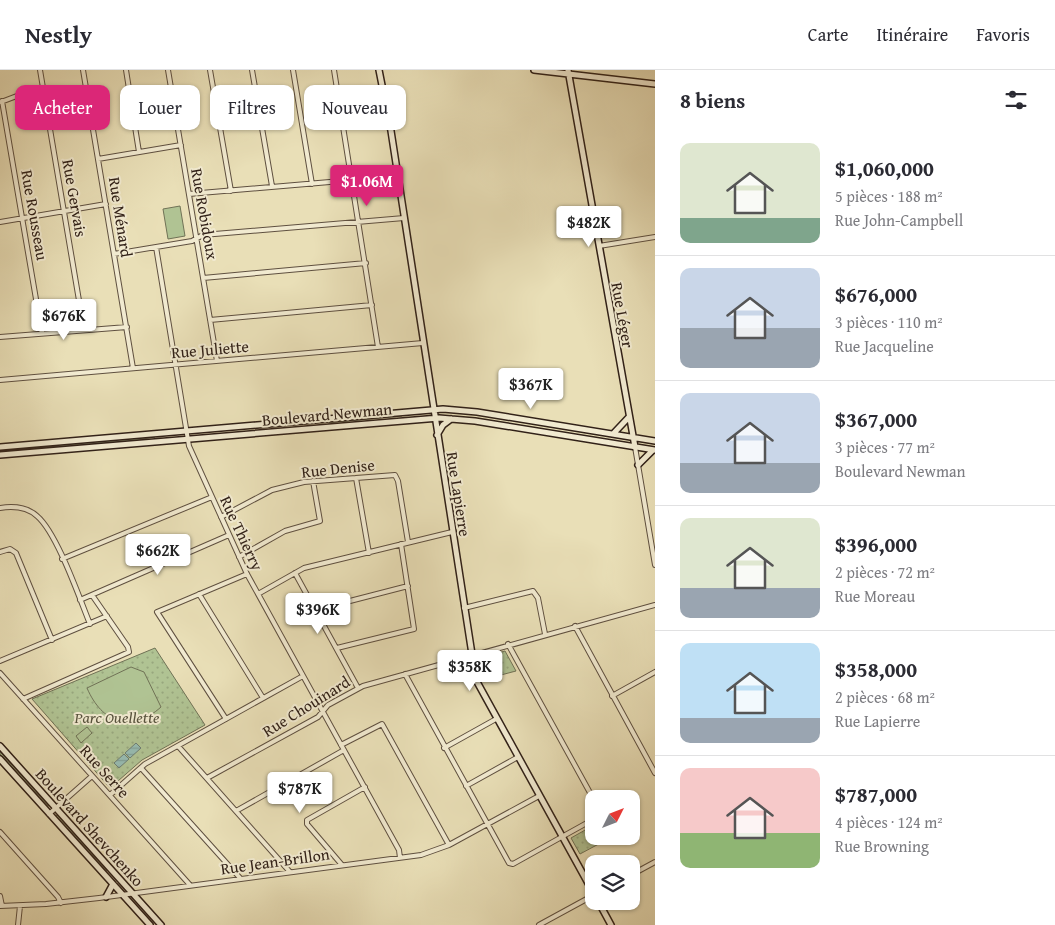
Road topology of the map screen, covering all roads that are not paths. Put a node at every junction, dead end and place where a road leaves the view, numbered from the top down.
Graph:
1 (40, 70) edge
2 (83, 70) edge
3 (126, 70) edge
4 (168, 70) edge
5 (210, 70) edge
6 (252, 70) edge
7 (293, 70) edge
8 (334, 70) edge
9 (379, 70) edge
10 (534, 70) edge
11 (568, 73) edge
12 (655, 84) edge
13 (43, 85) edge
14 (15, 97) edge
15 (1, 102) edge
16 (50, 130) edge
17 (181, 145) junction
18 (139, 152) junction
19 (98, 159) junction
20 (353, 180) junction
21 (312, 184) junction
22 (272, 186) junction
23 (231, 191) junction
24 (190, 194) junction
25 (106, 204) junction
26 (64, 211) junction
27 (23, 218) junction
28 (404, 218) junction
29 (0, 222) edge
30 (360, 222) junction
31 (655, 237) edge
32 (197, 238) junction
33 (599, 246) junction
34 (156, 247) junction
35 (114, 254) junction
36 (366, 264) junction
37 (203, 278) junction
38 (372, 306) junction
39 (210, 320) junction
40 (127, 327) junction
41 (84, 330) junction
42 (42, 334) junction
43 (0, 337) edge
44 (423, 343) junction
45 (378, 347) junction
46 (217, 361) junction
47 (176, 365) junction
48 (133, 368) junction
49 (0, 380) edge
50 (432, 410) junction
51 (434, 418) junction
52 (452, 418) junction
53 (629, 418) junction
54 (187, 430) junction
55 (613, 434) junction
56 (437, 435) junction
57 (632, 437) junction
58 (188, 439) junction
59 (655, 441) edge
60 (0, 447) edge
61 (635, 447) junction
62 (654, 450) edge
63 (0, 455) edge
64 (638, 465) junction
65 (356, 478) junction
66 (313, 481) junction
67 (212, 497) junction
68 (0, 508) edge
69 (221, 517) junction
70 (452, 532) junction
71 (229, 535) junction
72 (408, 542) junction
73 (401, 544) junction
74 (0, 552) edge
75 (369, 553) junction
76 (239, 556) junction
77 (62, 559) junction
78 (655, 565) edge
79 (295, 573) junction
80 (247, 574) junction
81 (408, 586) junction
82 (199, 594) junction
83 (258, 594) junction
84 (92, 595) junction
85 (80, 600) junction
86 (655, 605) edge
87 (464, 608) junction
88 (315, 610) junction
89 (107, 616) junction
90 (90, 624) junction
91 (575, 626) junction
92 (545, 634) junction
93 (52, 640) junction
94 (508, 644) junction
95 (337, 648) junction
96 (472, 655) junction
97 (0, 662) edge
98 (655, 672) edge
99 (0, 673) edge
100 (405, 674) junction
101 (303, 676) junction
102 (358, 688) junction
103 (612, 696) junction
104 (23, 698) junction
105 (263, 698) junction
106 (323, 711) junction
107 (226, 719) junction
108 (496, 719) junction
109 (341, 745) junction
110 (0, 746) edge
111 (178, 746) junction
112 (444, 748) junction
113 (344, 750) junction
114 (518, 758) junction
115 (0, 759) edge
116 (141, 768) junction
117 (655, 773) edge
118 (92, 776) junction
119 (207, 778) junction
120 (466, 786) junction
121 (364, 787) junction
122 (588, 790) edge
123 (110, 795) junction
124 (539, 796) junction
125 (56, 808) junction
126 (236, 811) junction
127 (50, 814) junction
128 (487, 824) junction
129 (585, 824) edge
130 (0, 832) edge
131 (562, 836) junction
132 (449, 845) junction
133 (400, 858) junction
134 (655, 862) edge
135 (342, 865) junction
136 (640, 870) edge
137 (290, 872) junction
138 (240, 878) junction
139 (585, 878) edge
140 (113, 884) junction
141 (191, 886) junction
142 (132, 894) junction
143 (123, 895) junction
144 (0, 896) edge
145 (106, 897) junction
146 (585, 899) edge
147 (61, 903) junction
148 (1, 906) edge
149 (20, 906) junction
150 (603, 910) edge
151 (548, 920) junction
152 (18, 925) edge
153 (150, 925) edge
154 (161, 925) edge
155 (539, 925) edge
156 (550, 925) edge
157 (611, 925) edge

1 - 13 street, Rue Gervais
2 - 19 street, Rue Ménard
3 - 18 street
4 - 17 street, Rue Robidoux
5 - 23 street
6 - 22 street
7 - 21 street
8 - 20 street
9 - 28 street, Rue Lapierre
10 - 11 street
11 - 12 street
11 - 33 street, Rue Léger
14 - 15 street
15 - 27 street, Rue Rousseau
16 - 26 street, Rue Gervais
17 - 18 street
17 - 24 street, Rue Robidoux
18 - 19 street
19 - 25 street, Rue Ménard
20 - 21 street
20 - 30 street
21 - 22 street
22 - 23 street
23 - 24 street
24 - 32 street, Rue Robidoux
25 - 26 street
25 - 35 street, Rue Ménard
26 - 27 street
26 - 41 street, Rue Gervais
27 - 29 street
27 - 42 street, Rue Rousseau
28 - 30 street
28 - 44 street, Rue Lapierre
30 - 32 street
30 - 36 street
31 - 33 street
32 - 34 street
32 - 37 street, Rue Robidoux
33 - 53 street, Rue Léger
34 - 35 street
34 - 47 street, Rue Thierry
35 - 40 street, Rue Ménard
36 - 37 street
36 - 38 street
37 - 39 street, Rue Robidoux
38 - 39 street
38 - 45 street
39 - 46 street, Rue Robidoux
40 - 41 street
40 - 48 street, Rue Ménard
41 - 42 street
42 - 43 street
44 - 45 street, Rue Juliette
44 - 50 street, Rue Lapierre
45 - 46 street, Rue Juliette
46 - 47 street, Rue Juliette
47 - 48 street, Rue Juliette
47 - 54 street, Rue Thierry
48 - 49 street, Rue Juliette
50 - 51 street, Rue Lapierre
50 - 54 street, Boulevard Newman
50 - 55 street, Boulevard Newman
51 - 52 street, Boulevard Newman
51 - 56 street, Rue Lapierre
51 - 58 street, Boulevard Newman
52 - 56 street
52 - 61 street, Boulevard Newman
53 - 55 street
53 - 57 street, Rue Léger
54 - 58 street, Rue Thierry
54 - 60 street, Boulevard Newman
55 - 57 street, Boulevard Newman
56 - 70 street, Rue Lapierre
57 - 59 street, Boulevard Newman
57 - 61 street, Rue Léger
58 - 63 street, Boulevard Newman
58 - 67 street, Rue Thierry
61 - 62 street, Boulevard Newman
61 - 64 street, Rue Léger
62 - 64 street
64 - 78 street, Rue Léger
65 - 66 street, Rue Denise
65 - 72 street, Rue Denise
65 - 75 street
66 - 69 street, Rue Denise
66 - 76 street
67 - 69 street, Rue Thierry
67 - 77 street
68 - 77 street
69 - 71 street, Rue Thierry
70 - 72 street
70 - 87 street, Rue Lapierre
71 - 76 street, Rue Thierry
71 - 84 street
72 - 73 street
73 - 75 street
73 - 81 street
74 - 93 street
75 - 79 street
76 - 80 street, Rue Thierry
77 - 85 street
79 - 83 street
79 - 88 street
80 - 82 street
80 - 83 street, Rue Thierry
81 - 88 street
81 - 95 street
82 - 105 street
82 - 107 street
83 - 101 street, Rue Thierry
84 - 85 street
84 - 89 street
85 - 90 street
86 - 91 street, Rue Chouinard
87 - 92 street
87 - 96 street, Rue Lapierre
88 - 95 street
89 - 90 street
89 - 104 street
90 - 93 street
91 - 92 street, Rue Chouinard
91 - 103 street
92 - 94 street, Rue Chouinard
93 - 97 street
94 - 96 street, Rue Chouinard
94 - 122 street
95 - 102 street
96 - 100 street, Rue Chouinard
96 - 108 street, Rue Lapierre
98 - 103 street
99 - 104 street, Rue Serre
100 - 102 street, Rue Chouinard
100 - 112 street
101 - 105 street
101 - 106 street, Rue Thierry
102 - 106 street, Rue Chouinard
103 - 117 street
104 - 118 street, Rue Serre
105 - 107 street
106 - 109 street, Rue Thierry
106 - 119 street, Rue Chouinard
107 - 111 street
108 - 112 street
108 - 114 street, Rue Lapierre
109 - 113 street, Rue Thierry
109 - 132 street
110 - 125 street, Boulevard Shevchenko
111 - 116 street
111 - 119 street
112 - 120 street
113 - 121 street, Rue Thierry
113 - 126 street
114 - 120 street
114 - 124 street, Rue Lapierre
115 - 127 street, Boulevard Shevchenko
116 - 123 street
116 - 138 street
118 - 123 street, Rue Serre
118 - 125 street
119 - 126 street
120 - 128 street
121 - 133 street, Rue Thierry
121 - 135 street
123 - 141 street, Rue Serre
124 - 128 street, Rue Jean-Brillon
124 - 131 street, Rue Lapierre
125 - 127 street
125 - 142 street, Boulevard Shevchenko
126 - 137 street
127 - 140 street, Boulevard Shevchenko
128 - 131 street
128 - 132 street, Rue Jean-Brillon
129 - 131 street
130 - 147 street
131 - 139 street, Rue Lapierre
132 - 133 street, Rue Jean-Brillon
133 - 135 street, Rue Jean-Brillon
134 - 136 street
135 - 137 street, Rue Jean-Brillon
137 - 138 street, Rue Jean-Brillon
138 - 141 street, Rue Jean-Brillon
140 - 143 street, Boulevard Shevchenko
140 - 145 street
141 - 142 street, Rue Jean-Brillon
142 - 143 street, Rue Jean-Brillon
142 - 154 street, Boulevard Shevchenko
143 - 145 street, Rue Jean-Brillon
143 - 153 street, Boulevard Shevchenko
144 - 148 street
145 - 147 street, Rue Jean-Brillon
146 - 151 street
147 - 149 street, Rue Jean-Brillon
148 - 149 street, Rue Jean-Brillon
149 - 152 street
150 - 157 street
151 - 155 street
151 - 156 street

